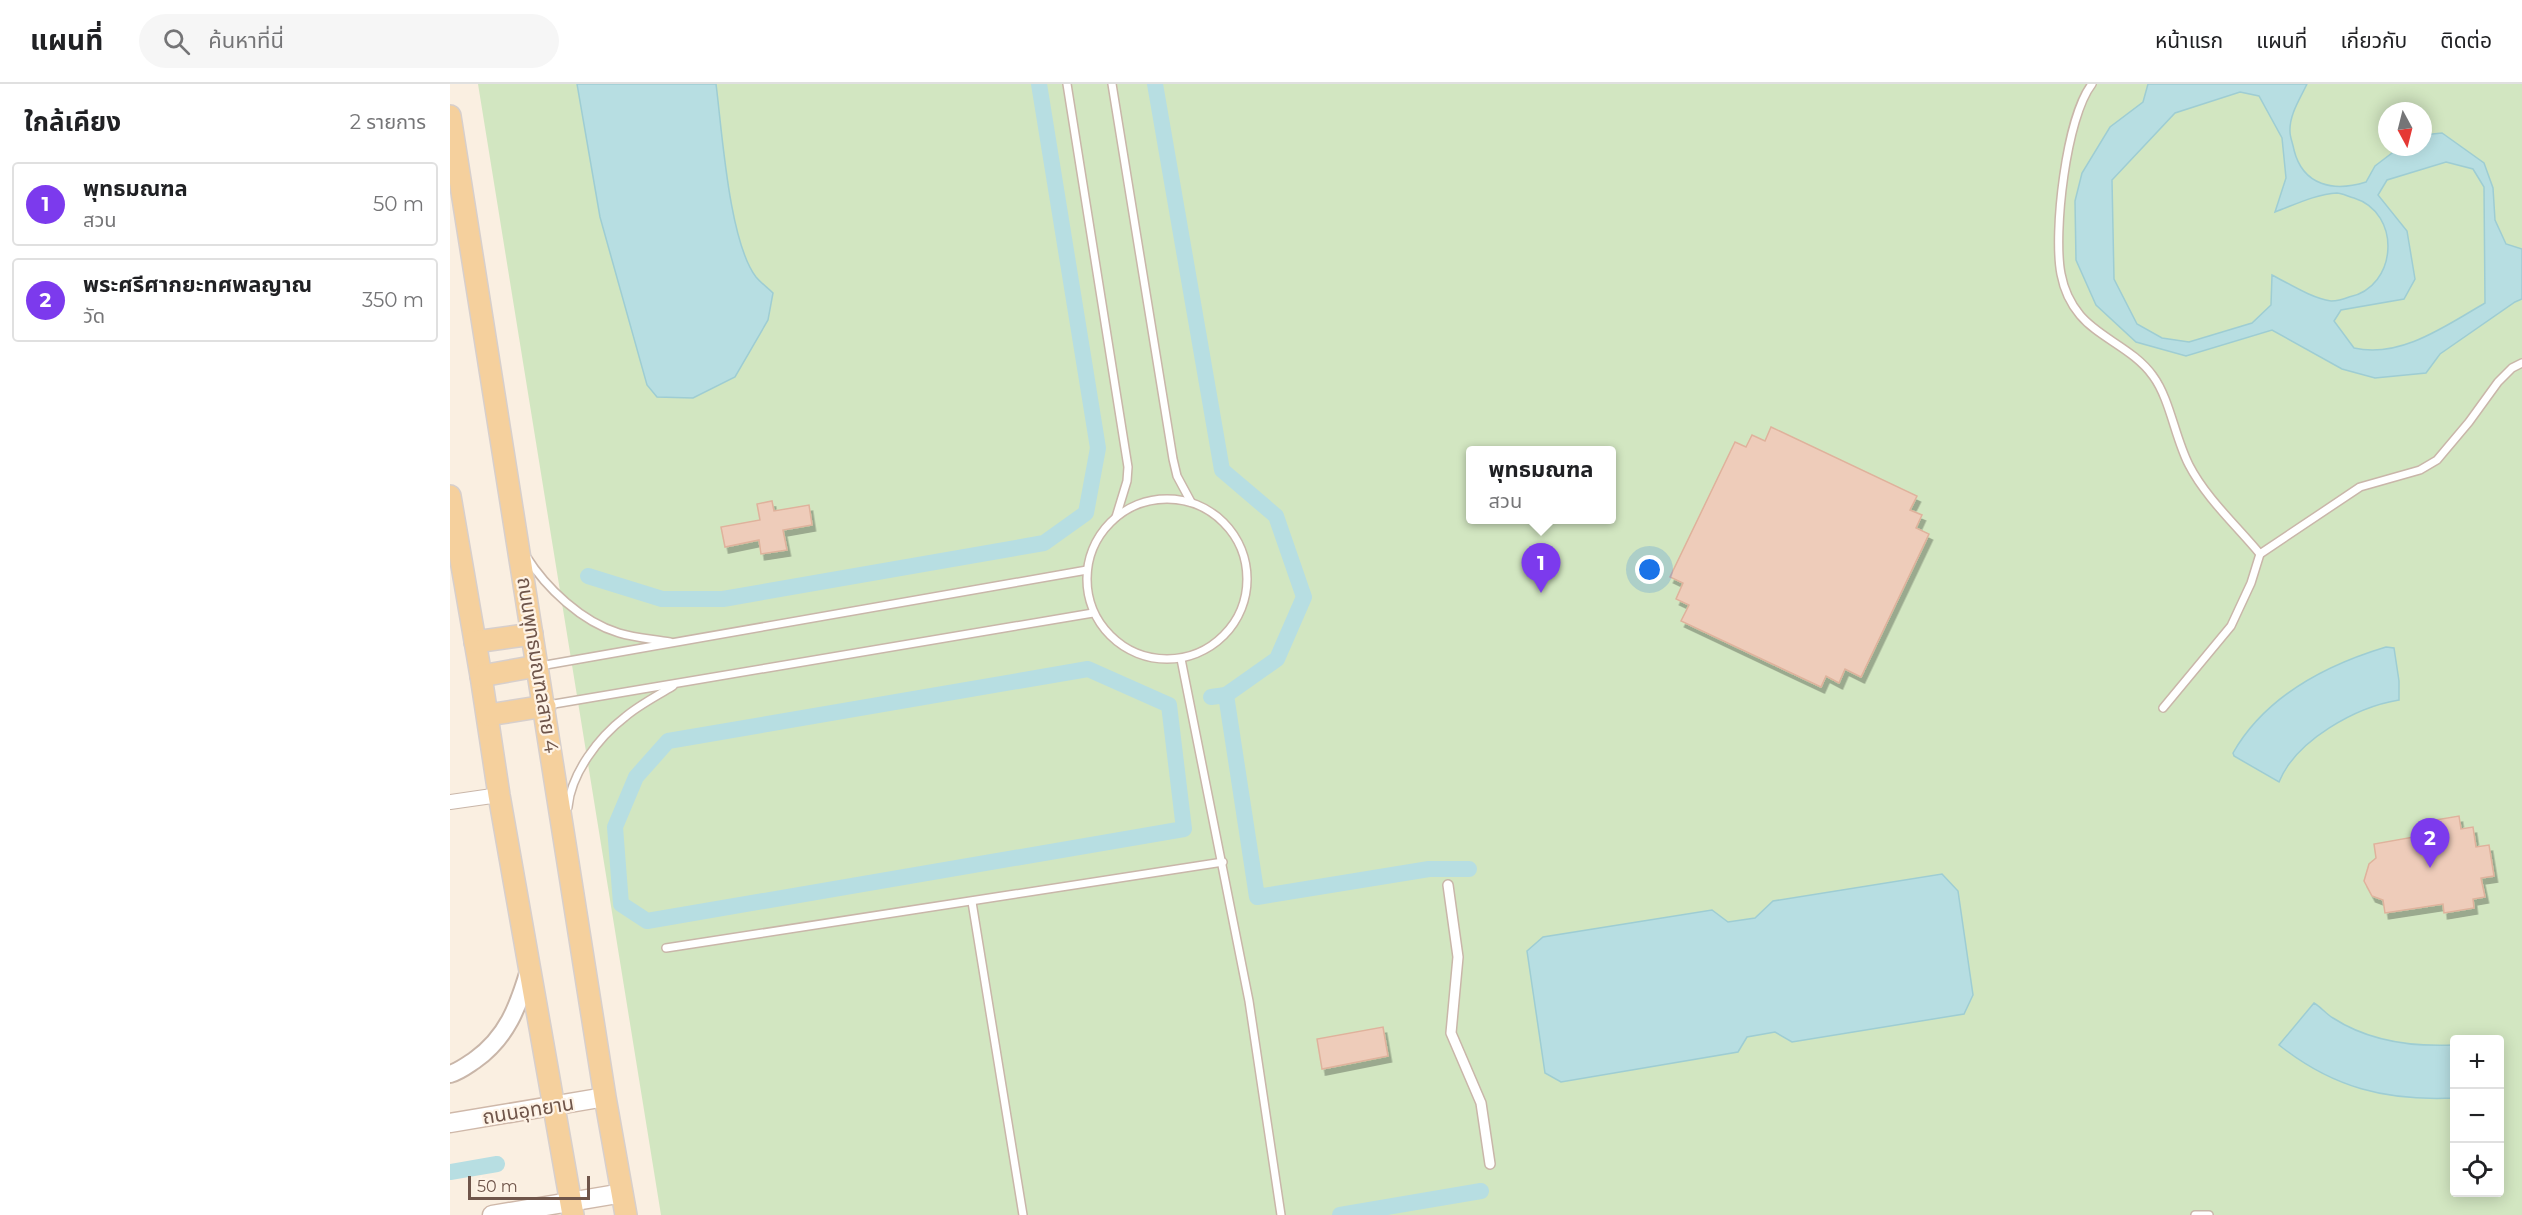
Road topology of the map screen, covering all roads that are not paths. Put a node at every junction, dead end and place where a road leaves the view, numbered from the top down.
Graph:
1 (1067, 84) edge
2 (1112, 84) edge
3 (2092, 84) edge
4 (450, 116) edge
5 (2522, 363) edge
6 (450, 496) edge
7 (511, 501) junction
8 (1191, 502) junction
9 (1116, 517) junction
10 (2260, 554) junction
11 (1087, 570) junction
12 (1093, 613) junction
13 (532, 634) junction
14 (476, 642) junction
15 (677, 643) junction
16 (1180, 658) junction
17 (537, 666) junction
18 (481, 676) junction
19 (678, 684) junction
20 (545, 706) junction
21 (2163, 708) dead end
22 (488, 715) junction
23 (499, 795) junction
24 (450, 802) edge
25 (568, 858) junction
26 (1223, 862) junction
27 (1448, 885) dead end
28 (972, 902) junction
29 (666, 948) dead end
30 (530, 968) junction
31 (450, 1074) edge
32 (605, 1097) junction
33 (553, 1106) junction
34 (450, 1123) edge
35 (1491, 1164) dead end
36 (623, 1193) junction
37 (572, 1208) edge
38 (492, 1215) edge
39 (626, 1215) edge
40 (1023, 1215) edge
41 (1281, 1215) edge
42 (2195, 1215) edge
43 (2209, 1215) edge

1 - 9 lane
2 - 8 lane
3 - 10 lane
4 - 7 main road, ถนนพุทธมณฑลสาย 4
5 - 10 lane
6 - 14 main road
7 - 13 main road, ถนนพุทธมณฑลสาย 4
7 - 15 lane
8 - 9 lane
8 - 16 lane
9 - 11 lane
10 - 21 lane
11 - 12 lane
11 - 15 lane
12 - 16 lane
12 - 19 lane
13 - 14 main road
13 - 17 main road, ถนนพุทธมณฑลสาย 4
14 - 18 main road
15 - 17 lane
16 - 26 lane
17 - 18 main road
17 - 20 main road, ถนนพุทธมณฑลสาย 4
18 - 22 main road
19 - 20 lane
19 - 25 lane
20 - 22 main road
20 - 25 main road, ถนนพุทธมณฑลสาย 4
22 - 23 main road
23 - 24 street
23 - 30 main road
25 - 32 main road, ถนนพุทธมณฑลสาย 4
26 - 28 lane
26 - 41 lane
27 - 35 street
28 - 29 lane
28 - 40 lane
30 - 31 street
30 - 33 main road
32 - 33 main road, ถนนอุทยาน
32 - 36 main road, ถนนพุทธมณฑลสาย 4
33 - 34 main road, ถนนอุทยาน
33 - 37 main road
36 - 37 main road
36 - 39 main road, ถนนพุทธมณฑลสาย 4
37 - 38 main road
42 - 43 lane

